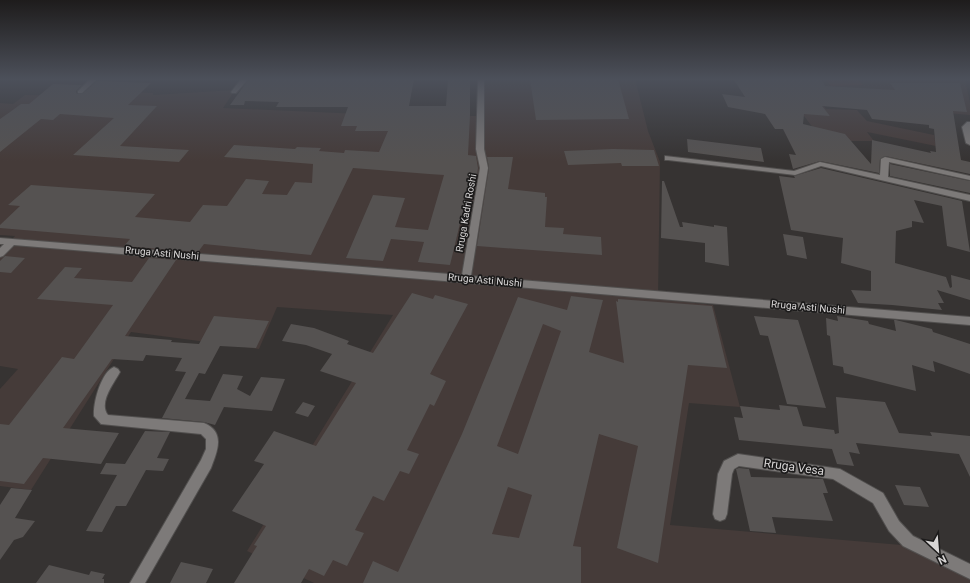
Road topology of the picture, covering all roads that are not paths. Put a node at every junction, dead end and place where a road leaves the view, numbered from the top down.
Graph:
1 (481, 106) edge
2 (970, 124) edge
3 (970, 143) edge
4 (668, 158) dead end
5 (970, 178) edge
6 (884, 179) junction
7 (970, 198) edge
8 (0, 241) edge
9 (12, 242) junction
10 (0, 254) edge
11 (466, 278) junction
12 (970, 321) edge
13 (114, 372) dead end
14 (720, 514) dead end
15 (970, 572) edge
16 (137, 583) edge

1 - 11 street, Rruga Kadri Roshi
2 - 3 street
4 - 6 street
5 - 6 street
6 - 7 street
8 - 9 street, Rruga Asti Nushi
9 - 10 street
9 - 11 street, Rruga Asti Nushi
11 - 12 street, Rruga Asti Nushi
13 - 16 street
14 - 15 street, Rruga Vesa

